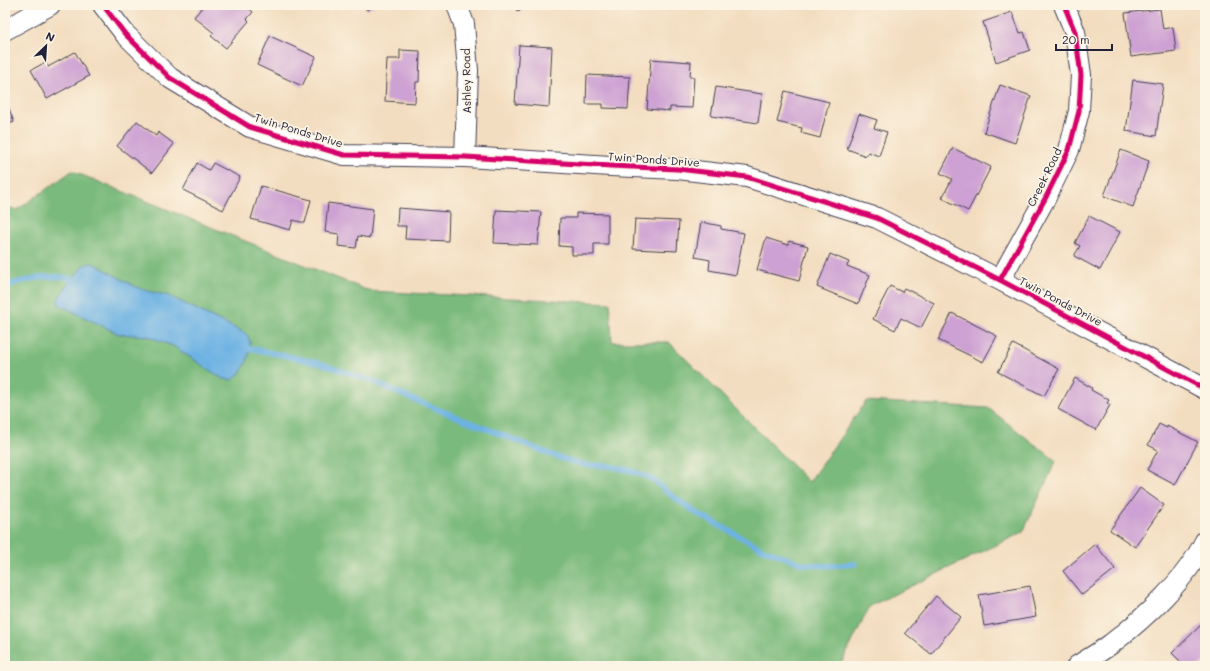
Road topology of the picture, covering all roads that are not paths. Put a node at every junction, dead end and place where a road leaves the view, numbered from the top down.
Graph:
1 (50, 5) edge
2 (103, 5) edge
3 (457, 5) edge
4 (1064, 5) edge
5 (5, 30) edge
6 (465, 158) junction
7 (1000, 280) junction
8 (1205, 389) edge
9 (1205, 541) edge
10 (1077, 666) edge

1 - 5 street
2 - 6 street, Twin Ponds Drive
3 - 6 street, Ashley Road
4 - 7 street, Creek Road
6 - 7 street, Twin Ponds Drive
7 - 8 street, Twin Ponds Drive
9 - 10 street

